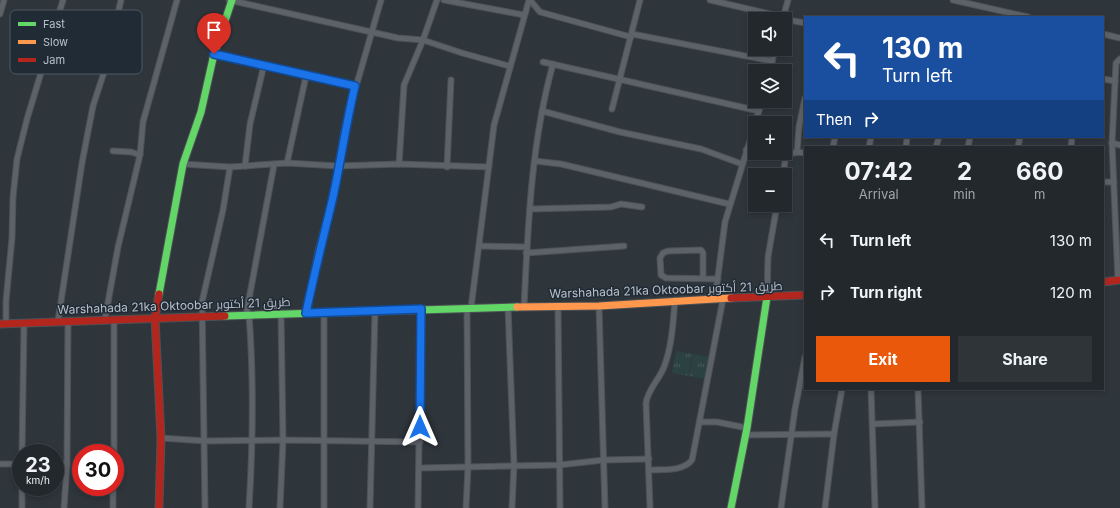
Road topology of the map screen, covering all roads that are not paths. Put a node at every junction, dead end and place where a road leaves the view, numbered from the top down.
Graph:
1 (4, 0) edge
2 (63, 0) edge
3 (122, 0) edge
4 (178, 0) edge
5 (231, 0) edge
6 (381, 0) edge
7 (437, 0) edge
8 (444, 0) edge
9 (530, 0) edge
10 (640, 0) edge
11 (710, 0) edge
12 (788, 0) edge
13 (953, 0) edge
14 (60, 10) edge
15 (120, 10) edge
16 (759, 12) edge
17 (785, 12) edge
18 (0, 14) edge
19 (524, 15) junction
20 (1024, 16) edge
21 (792, 20) edge
22 (804, 23) edge
23 (371, 32) junction
24 (1104, 34) edge
25 (631, 36) junction
26 (1120, 38) edge
27 (423, 40) junction
28 (214, 54) junction
29 (773, 56) edge
30 (1120, 59) edge
31 (772, 61) junction
32 (543, 62) dead end
33 (553, 64) junction
34 (771, 64) edge
35 (264, 66) junction
36 (509, 66) junction
37 (40, 74) edge
38 (103, 74) edge
39 (306, 76) junction
40 (1104, 79) edge
41 (451, 80) dead end
42 (620, 80) junction
43 (1115, 81) junction
44 (355, 86) junction
45 (1118, 100) edge
46 (804, 103) edge
47 (760, 108) edge
48 (612, 109) dead end
49 (542, 111) junction
50 (759, 111) junction
51 (757, 116) edge
52 (1112, 143) junction
53 (748, 144) edge
54 (1120, 145) edge
55 (746, 150) joint
56 (113, 151) dead end
57 (797, 152) junction
58 (792, 153) edge
59 (804, 153) edge
60 (140, 155) junction
61 (535, 160) junction
62 (287, 163) junction
63 (183, 164) junction
64 (399, 164) junction
65 (742, 164) junction
66 (274, 165) junction
67 (245, 166) junction
68 (338, 166) junction
69 (230, 167) junction
70 (447, 167) junction
71 (489, 167) junction
72 (1104, 182) edge
73 (1114, 182) junction
74 (729, 204) junction
75 (642, 207) dead end
76 (530, 209) junction
77 (776, 212) edge
78 (480, 246) junction
79 (624, 246) dead end
80 (526, 250) junction
81 (703, 278) junction
82 (718, 279) junction
83 (1119, 280) edge
84 (1104, 282) edge
85 (804, 294) edge
86 (767, 296) junction
87 (715, 299) junction
88 (723, 299) junction
89 (675, 300) junction
90 (524, 306) junction
91 (558, 306) junction
92 (599, 306) junction
93 (508, 307) junction
94 (469, 308) junction
95 (421, 309) junction
96 (375, 311) junction
97 (281, 313) junction
98 (306, 313) junction
99 (324, 313) junction
100 (248, 315) junction
101 (201, 316) junction
102 (154, 318) junction
103 (114, 319) junction
104 (105, 320) junction
105 (58, 321) junction
106 (68, 321) junction
107 (3, 324) edge
108 (24, 324) junction
109 (804, 363) edge
110 (842, 390) edge
111 (871, 390) edge
112 (918, 390) edge
113 (701, 422) junction
114 (920, 422) junction
115 (873, 424) junction
116 (746, 431) junction
117 (834, 434) junction
118 (791, 435) junction
119 (161, 438) junction
120 (283, 440) junction
121 (206, 441) junction
122 (253, 441) junction
123 (325, 441) junction
124 (373, 442) junction
125 (420, 442) junction
126 (22, 444) edge
127 (114, 444) edge
128 (649, 459) junction
129 (604, 460) junction
130 (0, 464) edge
131 (12, 464) edge
132 (66, 464) joint
133 (514, 465) junction
134 (559, 465) junction
135 (468, 467) junction
136 (420, 468) junction
137 (650, 470) junction
138 (22, 496) edge
139 (113, 496) edge
140 (22, 508) edge
141 (64, 508) edge
142 (113, 508) edge
143 (159, 508) edge
144 (205, 508) edge
145 (249, 508) edge
146 (280, 508) edge
147 (324, 508) edge
148 (370, 508) edge
149 (418, 508) edge
150 (466, 508) edge
151 (512, 508) edge
152 (560, 508) edge
153 (605, 508) edge
154 (650, 508) edge
155 (730, 508) edge
156 (781, 508) edge
157 (826, 508) edge
158 (875, 508) edge
159 (922, 508) edge

1 - 18 street
2 - 14 street
3 - 15 street
4 - 60 street
5 - 23 street
5 - 28 main road
6 - 23 street
7 - 27 street
8 - 19 street
9 - 19 street
9 - 25 street
10 - 25 street
11 - 16 street
12 - 17 street
13 - 20 street
19 - 36 street
21 - 22 street
23 - 27 street
23 - 44 street
24 - 26 street
25 - 31 street
25 - 42 street
27 - 36 street
27 - 64 street
28 - 35 street
28 - 63 main road
29 - 31 street
30 - 43 street
31 - 34 street
32 - 33 street
33 - 42 street
33 - 49 street
35 - 39 street
35 - 67 street
36 - 71 street
37 - 107 street
38 - 105 street
39 - 44 street
39 - 62 street
40 - 43 street
41 - 70 street
42 - 48 street
42 - 50 street
43 - 45 street
44 - 68 street
45 - 52 street
46 - 57 street
47 - 50 street
49 - 61 street
49 - 65 street
50 - 51 street
52 - 54 street
52 - 73 street
53 - 55 street
55 - 65 street
56 - 60 street
57 - 58 street
57 - 59 street
60 - 104 street
61 - 74 street
61 - 76 street
62 - 66 street
62 - 68 street
63 - 69 street
63 - 102 main road
64 - 68 street
64 - 70 street
65 - 74 street
66 - 67 street
66 - 100 street
67 - 69 street
68 - 98 street
69 - 101 street
70 - 71 street
71 - 78 street
72 - 73 street
73 - 83 street
74 - 82 street
75 - 76 street
76 - 80 street
77 - 86 street
78 - 80 street
78 - 94 street
79 - 80 street
80 - 90 street
81 - 81 street
81 - 82 street
82 - 87 street
83 - 84 main road
85 - 86 main road, Warshahada 21ka Oktoobar طريق 21 أكتوبر
86 - 88 main road, Warshahada 21ka Oktoobar طريق 21 أكتوبر
86 - 116 main road
87 - 88 main road, Warshahada 21ka Oktoobar طريق 21 أكتوبر
87 - 89 main road, Warshahada 21ka Oktoobar طريق 21 أكتوبر
88 - 113 street
89 - 92 main road, Warshahada 21ka Oktoobar طريق 21 أكتوبر
89 - 128 street
90 - 91 main road, Warshahada 21ka Oktoobar طريق 21 أكتوبر
90 - 93 main road, Warshahada 21ka Oktoobar طريق 21 أكتوبر
91 - 92 main road, Warshahada 21ka Oktoobar طريق 21 أكتوبر
91 - 134 street
92 - 129 street
93 - 94 main road, Warshahada 21ka Oktoobar طريق 21 أكتوبر
93 - 133 street
94 - 95 main road, Warshahada 21ka Oktoobar طريق 21 أكتوبر
94 - 135 street
95 - 96 main road, Warshahada 21ka Oktoobar طريق 21 أكتوبر
95 - 125 street
96 - 99 main road, Warshahada 21ka Oktoobar طريق 21 أكتوبر
96 - 124 street
97 - 98 main road, Warshahada 21ka Oktoobar طريق 21 أكتوبر
97 - 100 main road, Warshahada 21ka Oktoobar طريق 21 أكتوبر
97 - 120 street
98 - 99 main road, Warshahada 21ka Oktoobar طريق 21 أكتوبر
99 - 123 street
100 - 101 main road, Warshahada 21ka Oktoobar طريق 21 أكتوبر
100 - 122 street
101 - 102 main road, Warshahada 21ka Oktoobar طريق 21 أكتوبر
101 - 121 street
102 - 103 main road, Warshahada 21ka Oktoobar طريق 21 أكتوبر
102 - 119 main road
103 - 104 main road, Warshahada 21ka Oktoobar طريق 21 أكتوبر
103 - 127 street
104 - 106 main road, Warshahada 21ka Oktoobar طريق 21 أكتوبر
105 - 106 main road, Warshahada 21ka Oktoobar طريق 21 أكتوبر
105 - 108 main road, Warshahada 21ka Oktoobar طريق 21 أكتوبر
106 - 132 street
107 - 108 main road, Warshahada 21ka Oktoobar طريق 21 أكتوبر
108 - 126 street
109 - 118 street
110 - 117 street
111 - 115 street
112 - 114 street
113 - 116 street
113 - 137 street
114 - 115 street
114 - 159 street
115 - 158 street
116 - 118 street
116 - 155 main road
117 - 118 street
117 - 157 street
118 - 156 street
119 - 121 street
119 - 143 main road
120 - 122 street
120 - 123 street
120 - 146 street
121 - 122 street
121 - 144 street
122 - 145 street
123 - 124 street
123 - 147 street
124 - 125 street
124 - 148 street
125 - 136 street
128 - 129 street
128 - 137 street
129 - 134 street
129 - 153 street
130 - 131 street
132 - 141 street
133 - 134 street
133 - 135 street
133 - 151 street
134 - 152 street
135 - 136 street
135 - 150 street
136 - 149 street
137 - 154 street
138 - 140 street
139 - 142 street

